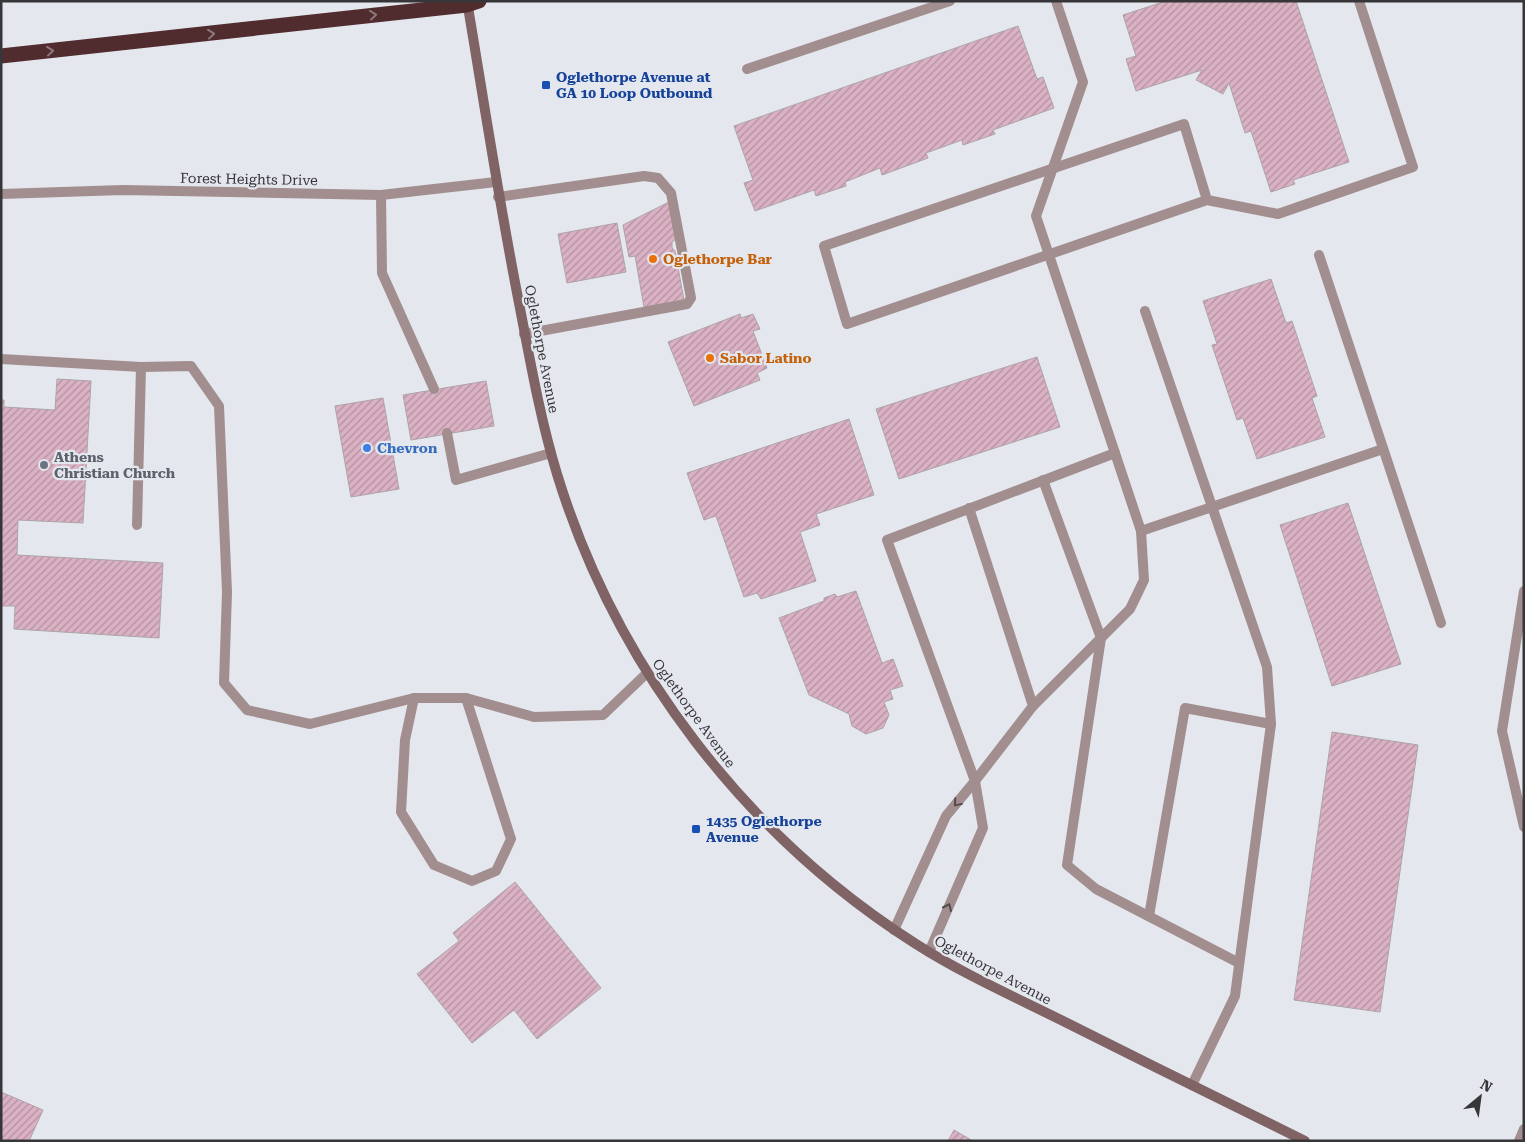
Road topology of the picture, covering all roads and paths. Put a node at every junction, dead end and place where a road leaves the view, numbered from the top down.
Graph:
1 (950, 1) edge
2 (1056, 1) edge
3 (1359, 1) edge
4 (471, 3) edge
5 (1, 56) edge
6 (747, 69) dead end
7 (1053, 169) junction
8 (496, 182) junction
9 (1, 194) edge
10 (381, 195) junction
11 (498, 197) junction
12 (1207, 200) junction
13 (1048, 253) junction
14 (1319, 256) dead end
15 (1145, 311) dead end
16 (524, 334) junction
17 (1, 359) edge
18 (141, 367) junction
19 (434, 389) dead end
20 (447, 433) dead end
21 (1383, 449) junction
22 (551, 453) junction
23 (1115, 453) junction
24 (1043, 480) junction
25 (1212, 507) junction
26 (969, 508) junction
27 (137, 525) dead end
28 (1141, 531) junction
29 (1524, 592) edge
30 (1441, 623) dead end
31 (1101, 638) junction
32 (647, 673) junction
33 (414, 698) junction
34 (466, 698) junction
35 (1033, 706) junction
36 (1271, 724) junction
37 (975, 781) junction
38 (1524, 827) edge
39 (1149, 916) junction
40 (894, 930) junction
41 (928, 952) junction
42 (1239, 963) junction
43 (1192, 1085) junction
44 (1524, 1129) edge
45 (1304, 1141) edge
46 (1519, 1141) edge

1 - 6 street
2 - 7 street
3 - 12 street
5 -> 4 highway
4 - 8 main road, Oglethorpe Avenue
7 - 12 street
7 - 13 street
7 - 13 street
8 - 10 street, Forest Heights Drive
8 - 11 main road, Oglethorpe Avenue
9 - 10 street, Forest Heights Drive
10 - 19 street
11 - 16 main road, Oglethorpe Avenue
11 - 16 street
12 - 13 street
13 - 23 street
14 - 21 street
15 - 25 street
16 - 22 main road, Oglethorpe Avenue
17 - 18 street
18 - 27 street
18 - 33 street
20 - 22 street
21 - 25 street
21 - 30 street
22 - 32 main road, Oglethorpe Avenue
23 - 24 street
23 - 28 street
24 - 26 street
24 - 31 street
25 - 28 street
25 - 36 street
26 - 35 street
26 - 37 street
28 - 31 street
29 - 38 street
31 - 35 street
31 - 39 street
32 - 34 street
32 - 40 main road, Oglethorpe Avenue
33 - 34 street
33 - 34 street
35 - 37 street
36 - 39 street
36 - 42 street
37 -> 40 street
41 -> 37 street
39 - 42 street
40 - 41 main road, Oglethorpe Avenue
41 - 43 main road, Oglethorpe Avenue
42 - 43 street
43 - 45 main road, Oglethorpe Avenue
44 - 46 street

